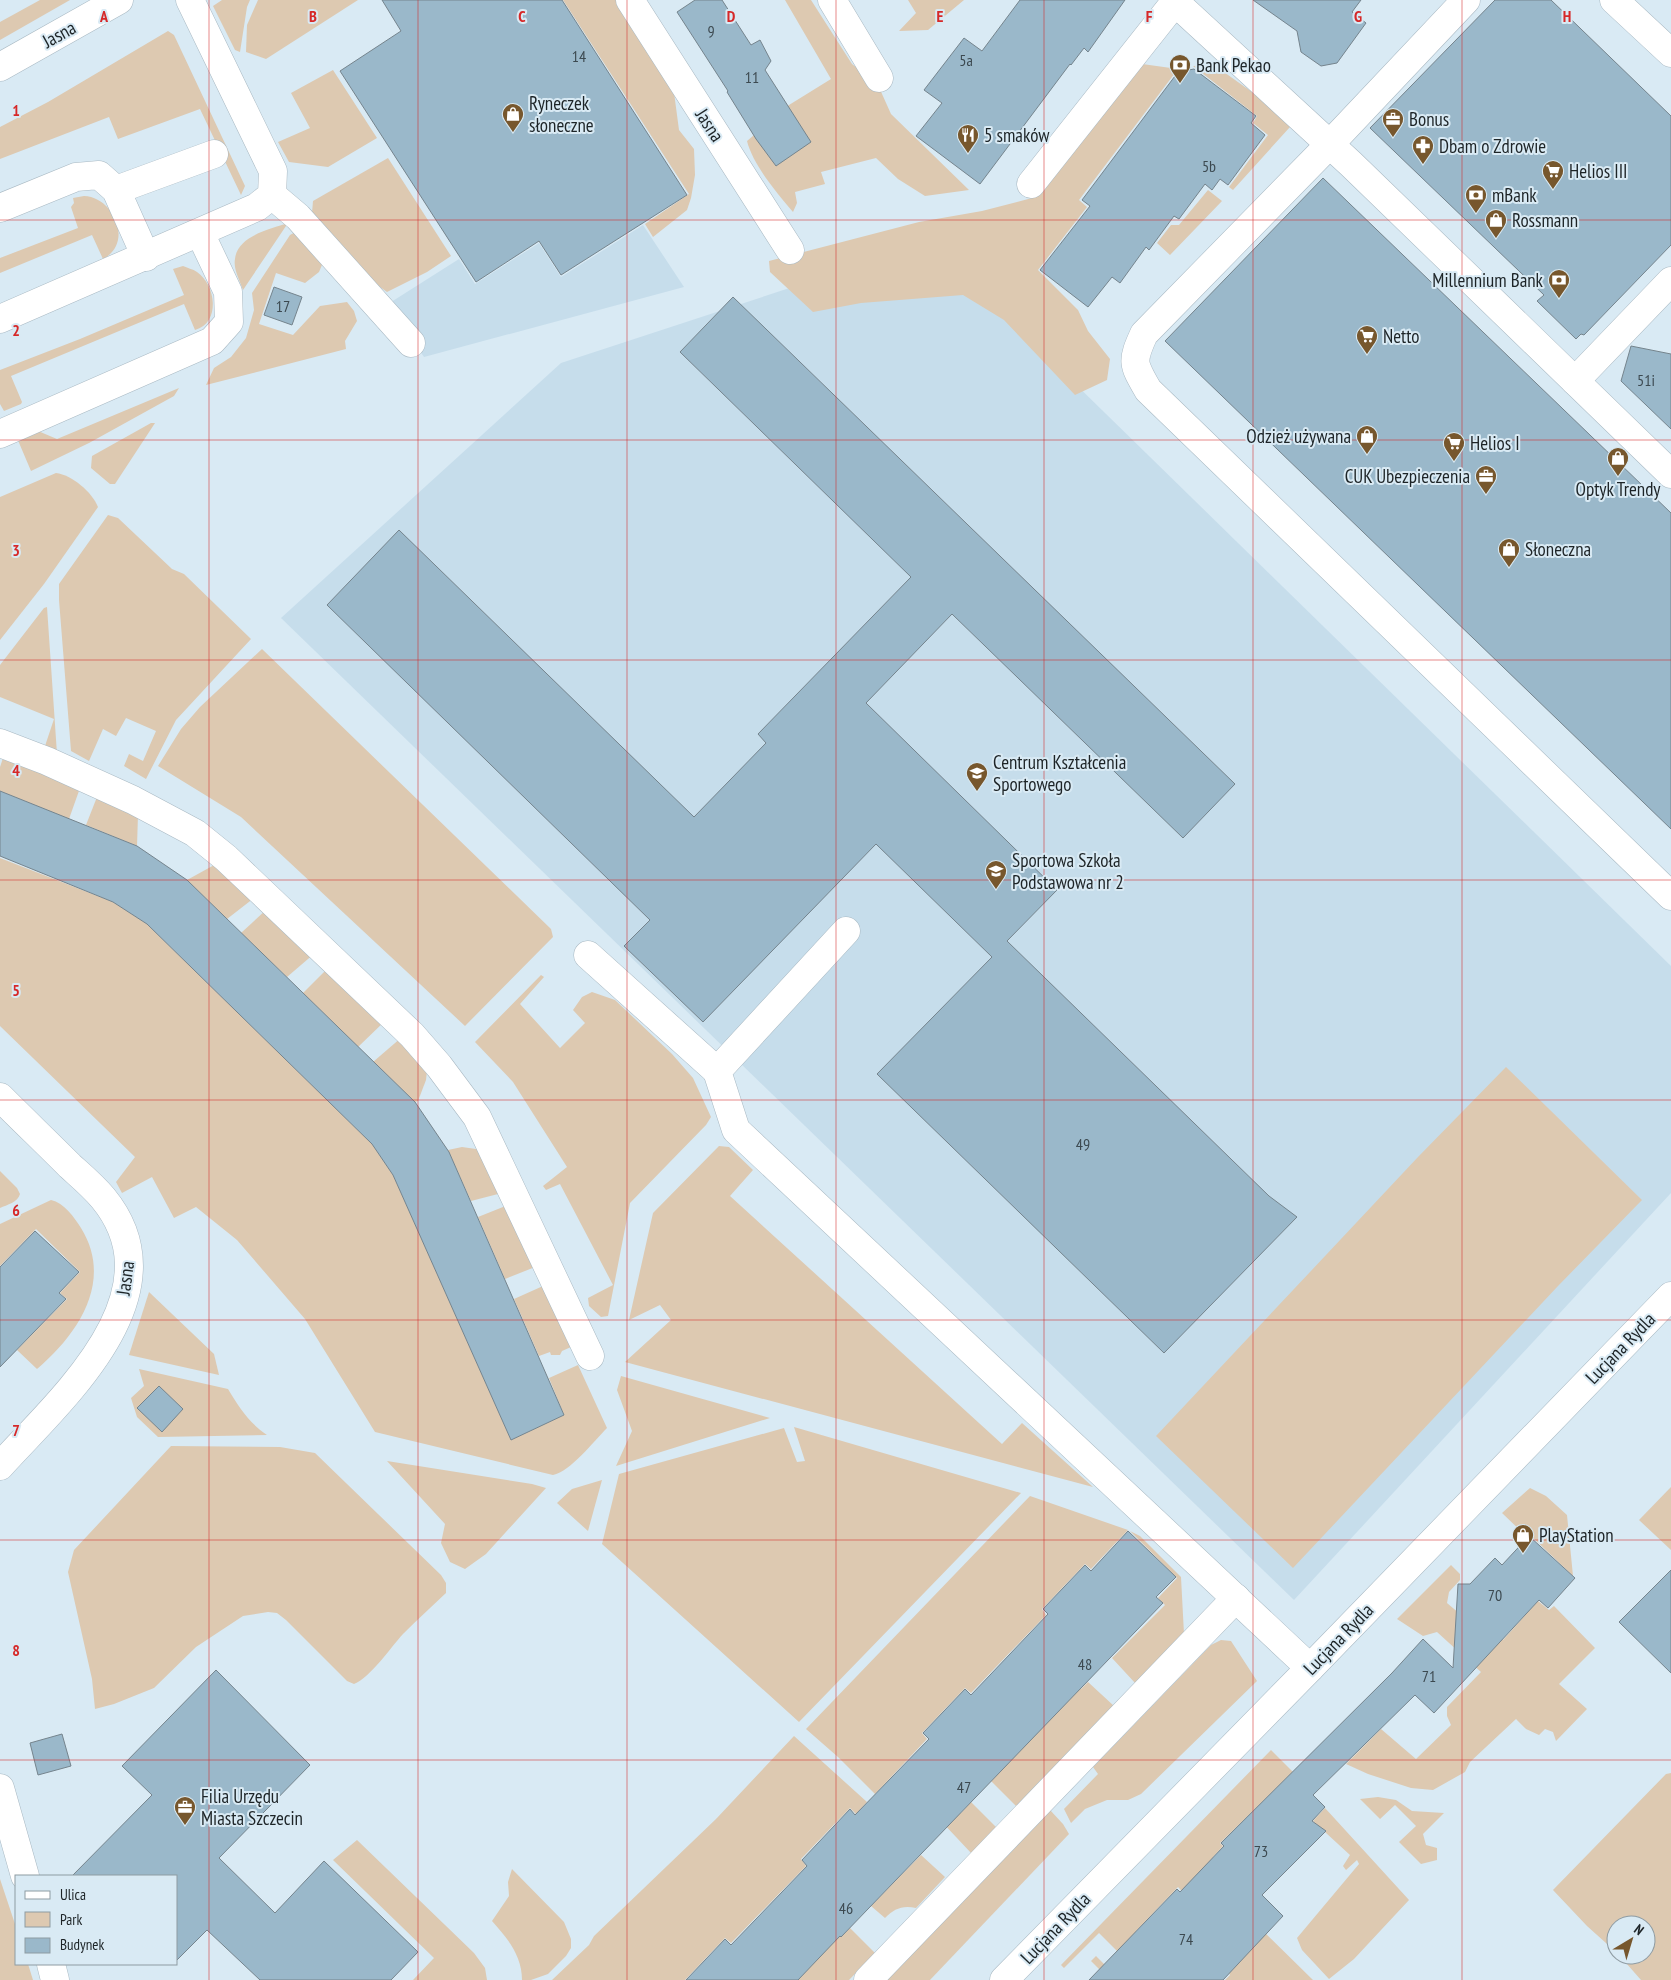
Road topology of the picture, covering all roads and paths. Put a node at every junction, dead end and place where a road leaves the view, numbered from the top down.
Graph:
1 (119, 0) edge
2 (190, 0) edge
3 (630, 0) edge
4 (832, 0) edge
5 (1466, 0) edge
6 (1614, 0) edge
7 (1176, 1) edge
8 (1671, 53) edge
9 (0, 67) edge
10 (879, 78) dead end
11 (1330, 144) junction
12 (214, 154) dead end
13 (1031, 184) dead end
14 (116, 190) junction
15 (272, 195) junction
16 (0, 208) edge
17 (200, 233) junction
18 (790, 250) dead end
19 (146, 257) junction
20 (1671, 281) edge
21 (0, 320) edge
22 (411, 342) dead end
23 (1575, 381) junction
24 (0, 434) edge
25 (1671, 474) edge
26 (0, 743) edge
27 (1671, 896) edge
28 (846, 931) dead end
29 (588, 955) dead end
30 (717, 1071) junction
31 (0, 1097) edge
32 (1671, 1296) edge
33 (590, 1356) dead end
34 (0, 1466) edge
35 (1236, 1598) junction
36 (1310, 1668) junction
37 (0, 1788) edge
38 (25, 1875) edge
39 (51, 1965) edge
40 (55, 1980) edge
41 (868, 1980) edge
42 (1004, 1980) edge

1 - 9 street, Jasna
2 - 15 street
3 - 18 street, Jasna
4 - 10 street
5 - 11 street
6 - 8 street
7 - 11 street
7 - 13 street
11 - 23 street
11 - 27 street
12 - 14 street
14 - 16 street
14 - 19 street
15 - 17 street
15 - 22 street
17 - 19 street
17 - 24 street
19 - 21 street
20 - 23 street
23 - 25 street
26 - 33 street
28 - 30 street
29 - 30 street
30 - 35 street
31 - 34 street, Jasna
32 - 36 street, Lucjana Rydla
35 - 36 street
35 - 41 street
36 - 42 street, Lucjana Rydla
37 - 38 street
39 - 40 street

